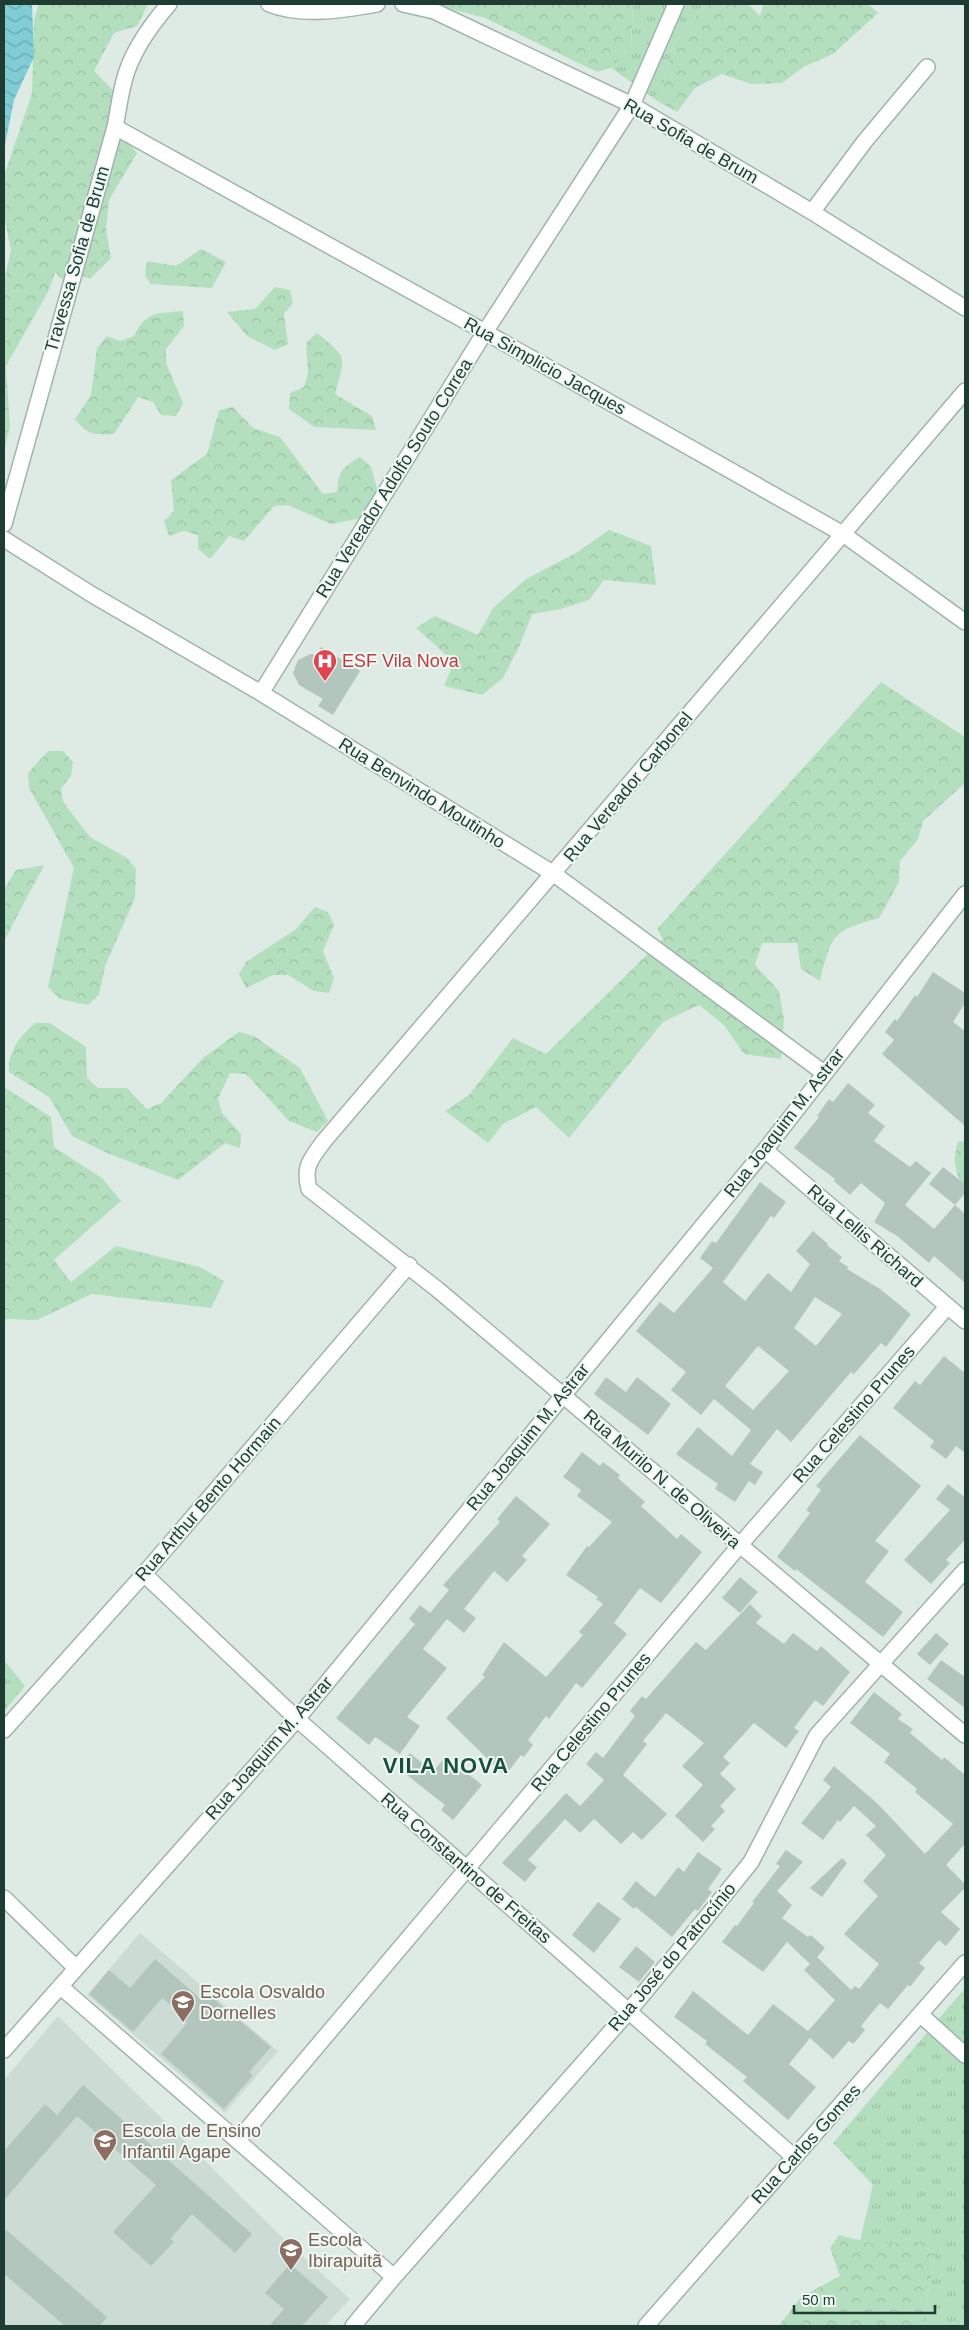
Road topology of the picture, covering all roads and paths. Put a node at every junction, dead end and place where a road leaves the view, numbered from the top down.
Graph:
1 (168, 4) edge
2 (269, 4) edge
3 (378, 4) edge
4 (403, 4) edge
5 (676, 4) edge
6 (927, 67) dead end
7 (632, 105) junction
8 (115, 127) junction
9 (812, 212) junction
10 (965, 308) edge
11 (485, 332) junction
12 (965, 391) edge
13 (4, 524) edge
14 (843, 534) junction
15 (4, 539) edge
16 (965, 622) edge
17 (261, 693) junction
18 (554, 874) junction
19 (965, 894) edge
20 (824, 1072) junction
21 (765, 1150) junction
22 (309, 1189) joint
23 (408, 1265) junction
24 (947, 1306) junction
25 (965, 1321) edge
26 (563, 1394) junction
27 (740, 1545) junction
28 (965, 1570) edge
29 (144, 1574) junction
30 (880, 1663) junction
31 (297, 1719) junction
32 (4, 1730) edge
33 (965, 1735) edge
34 (466, 1869) junction
35 (4, 1898) edge
36 (965, 1963) edge
37 (76, 1968) junction
38 (61, 1987) junction
39 (629, 2010) junction
40 (921, 2015) junction
41 (4, 2050) edge
42 (965, 2055) edge
43 (238, 2140) junction
44 (794, 2157) junction
45 (394, 2277) junction
46 (353, 2326) edge
47 (646, 2326) edge

1 - 8 street, Travessa Sofia de Brum
2 - 3 street
4 - 7 street, Rua Sofia de Brum
5 - 7 street, Rua Vereador Adolfo Souto Correa
6 - 9 street
7 - 9 street, Rua Sofia de Brum
7 - 11 street, Rua Vereador Adolfo Souto Correa
8 - 11 street, Rua Simplicio Jacques
8 - 13 street, Travessa Sofia de Brum
9 - 10 street, Rua Sofia de Brum
11 - 14 street, Rua Simplicio Jacques
11 - 17 street, Rua Vereador Adolfo Souto Correa
12 - 14 street, Rua Vereador Carbonel
14 - 16 street, Rua Simplicio Jacques
14 - 18 street, Rua Vereador Carbonel
15 - 17 street, Rua Benvindo Moutinho
17 - 18 street, Rua Benvindo Moutinho
18 - 20 street, Rua Benvindo Moutinho
18 - 22 street, Rua Vereador Carbonel
19 - 20 street, Rua Joaquim M. Astrar
20 - 21 street, Rua Joaquim M. Astrar
21 - 24 street, Rua Lellis Richard
21 - 26 street, Rua Joaquim M. Astrar
22 - 23 street, Rua Murilo N. de Oliveira
23 - 26 street, Rua Murilo N. de Oliveira
23 - 29 street, Rua Arthur Bento Hormain
24 - 25 street, Rua Lellis Richard
24 - 27 street, Rua Celestino Prunes
26 - 27 street, Rua Murilo N. de Oliveira
26 - 31 street, Rua Joaquim M. Astrar
27 - 30 street, Rua Murilo N. de Oliveira
27 - 34 street, Rua Celestino Prunes
28 - 30 street, Rua José do Patrocínio
29 - 31 street, Rua Constantino de Freitas
29 - 32 street, Rua Arthur Bento Hormain
30 - 33 street, Rua Murilo N. de Oliveira
30 - 39 street, Rua José do Patrocínio
31 - 34 street, Rua Constantino de Freitas
31 - 37 street, Rua Joaquim M. Astrar
34 - 39 street, Rua Constantino de Freitas
34 - 43 street, Rua Celestino Prunes
35 - 37 street
36 - 40 street, Rua Carlos Gomes
37 - 38 street, Rua Joaquim M. Astrar
38 - 41 street
38 - 43 street
39 - 44 street, Rua Constantino de Freitas
39 - 45 street, Rua José do Patrocínio
40 - 42 street
40 - 44 street, Rua Carlos Gomes
43 - 45 street
44 - 47 street, Rua Carlos Gomes
45 - 46 street, Rua José do Patrocínio

